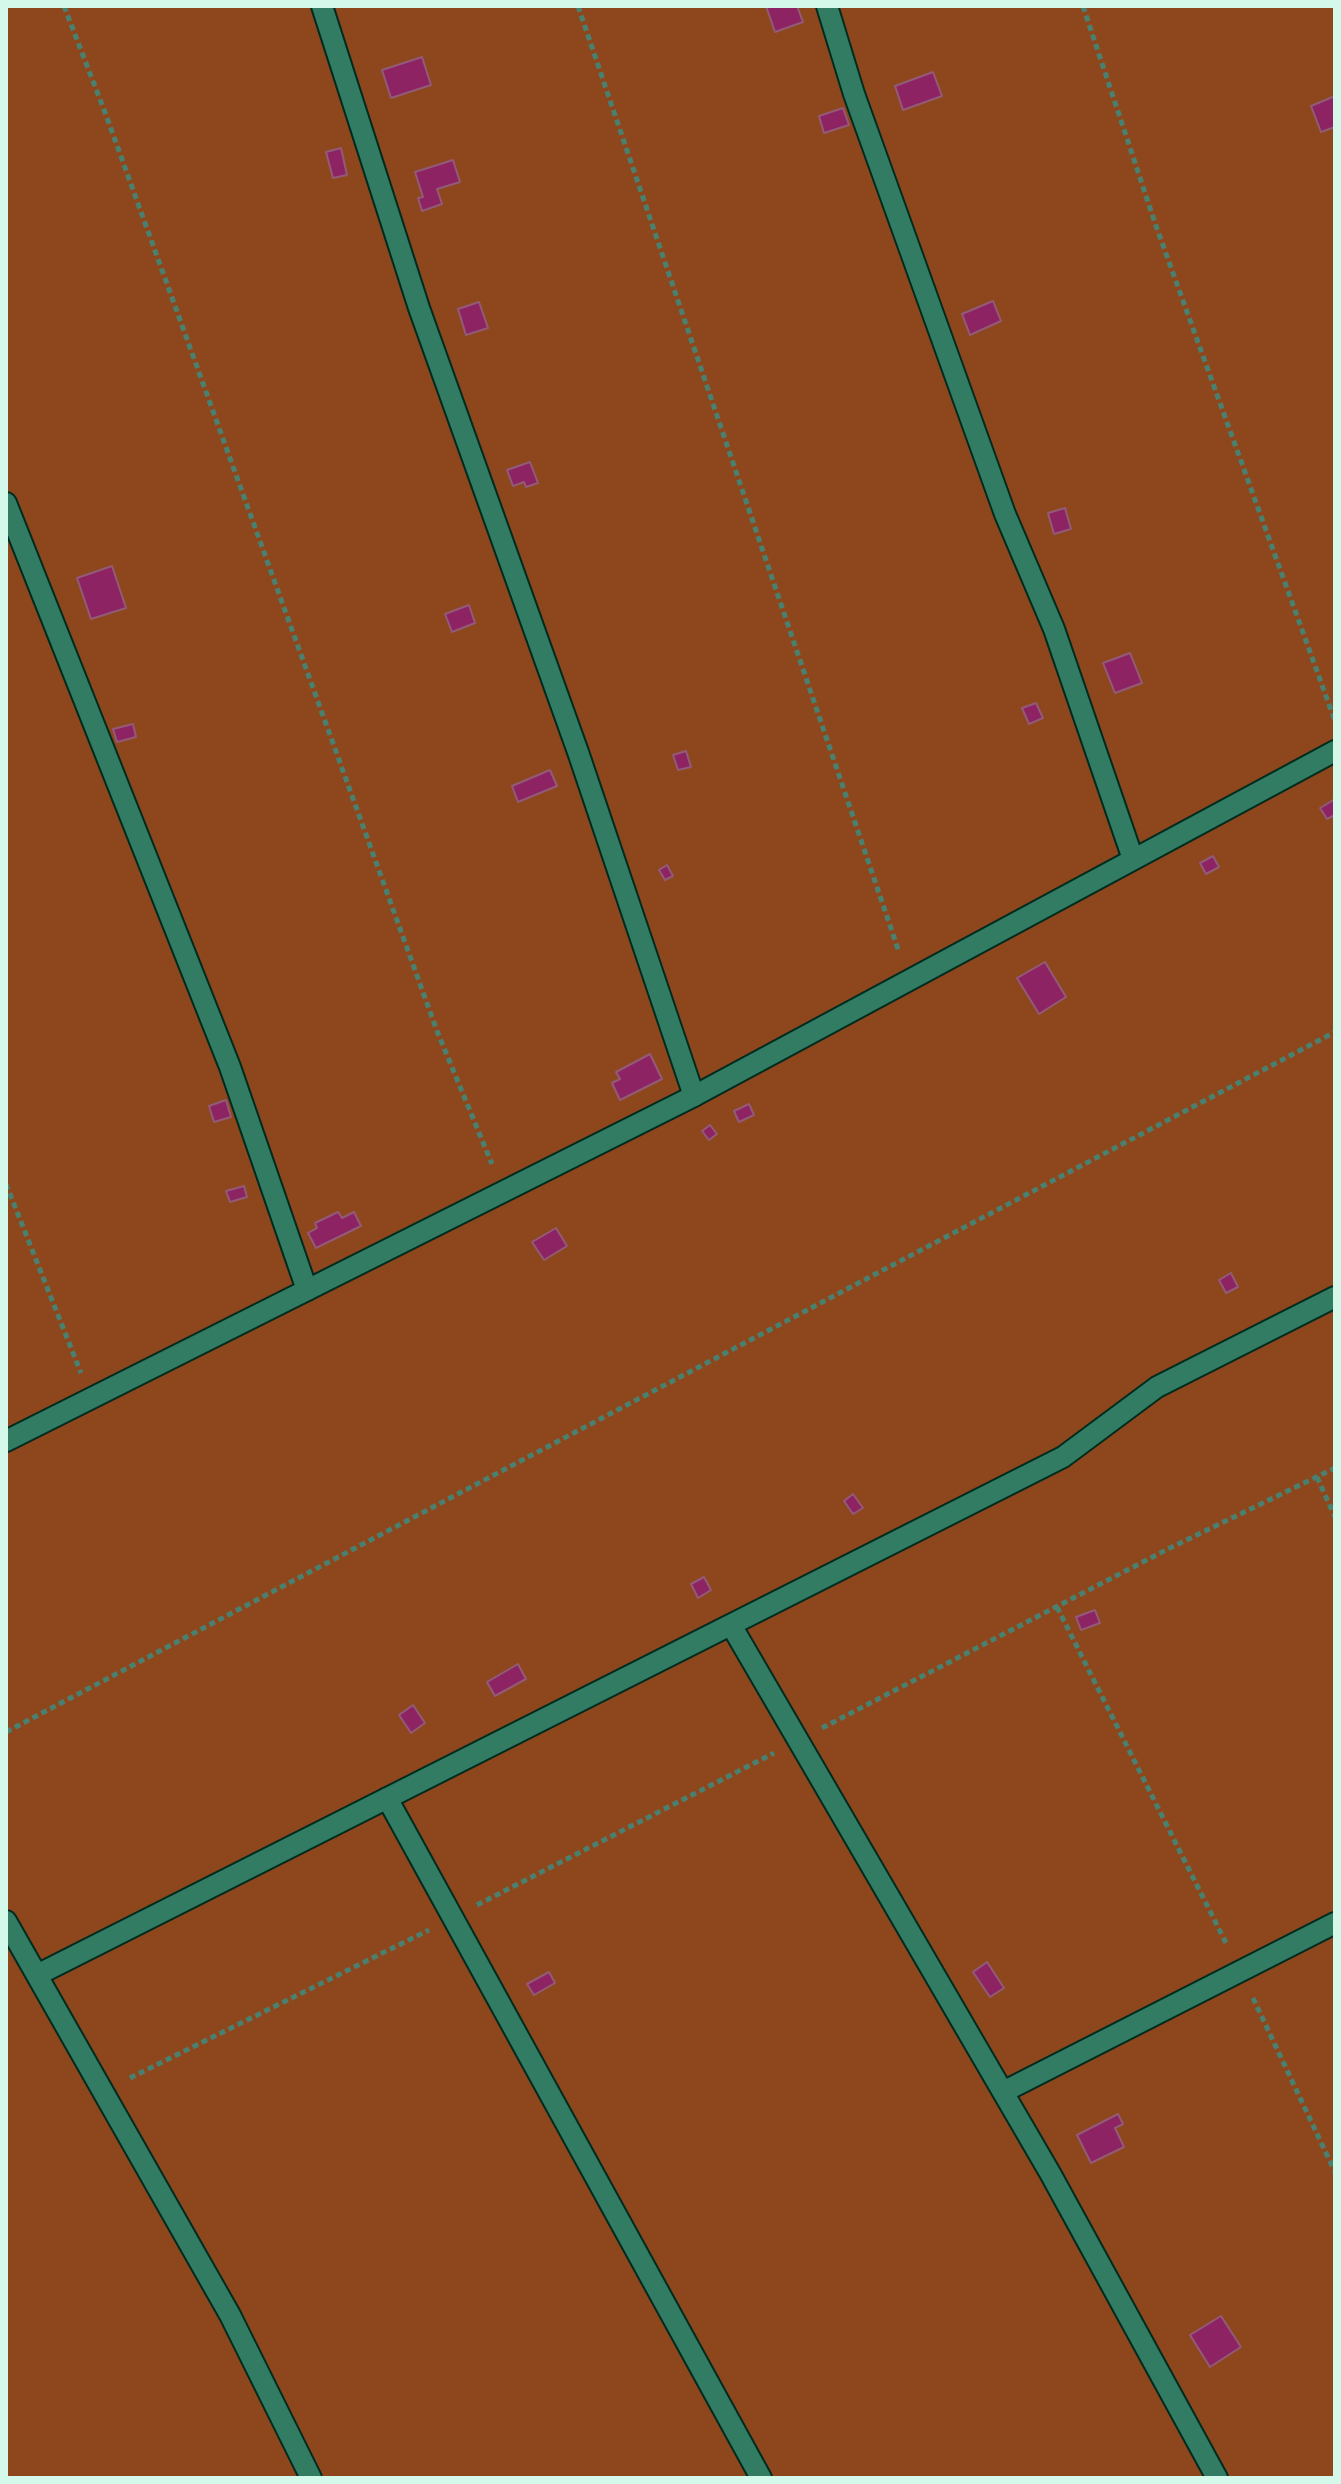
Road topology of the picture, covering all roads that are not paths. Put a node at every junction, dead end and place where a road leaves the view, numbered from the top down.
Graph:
1 (322, 6) edge
2 (827, 6) edge
3 (6, 503) edge
4 (1335, 751) edge
5 (1133, 859) junction
6 (694, 1096) junction
7 (307, 1290) junction
8 (1335, 1297) edge
9 (6, 1441) edge
10 (731, 1625) junction
11 (387, 1798) junction
12 (6, 1921) edge
13 (1335, 1923) edge
14 (37, 1975) junction
15 (1003, 2092) junction
16 (311, 2478) edge
17 (761, 2478) edge
18 (1217, 2478) edge

1 - 6 street
2 - 5 street
3 - 7 street
4 - 5 street
5 - 6 street
6 - 7 street
7 - 9 street
8 - 10 street
10 - 11 street
10 - 15 street
11 - 14 street
11 - 17 street
12 - 14 street
13 - 15 street
14 - 16 street
15 - 18 street

